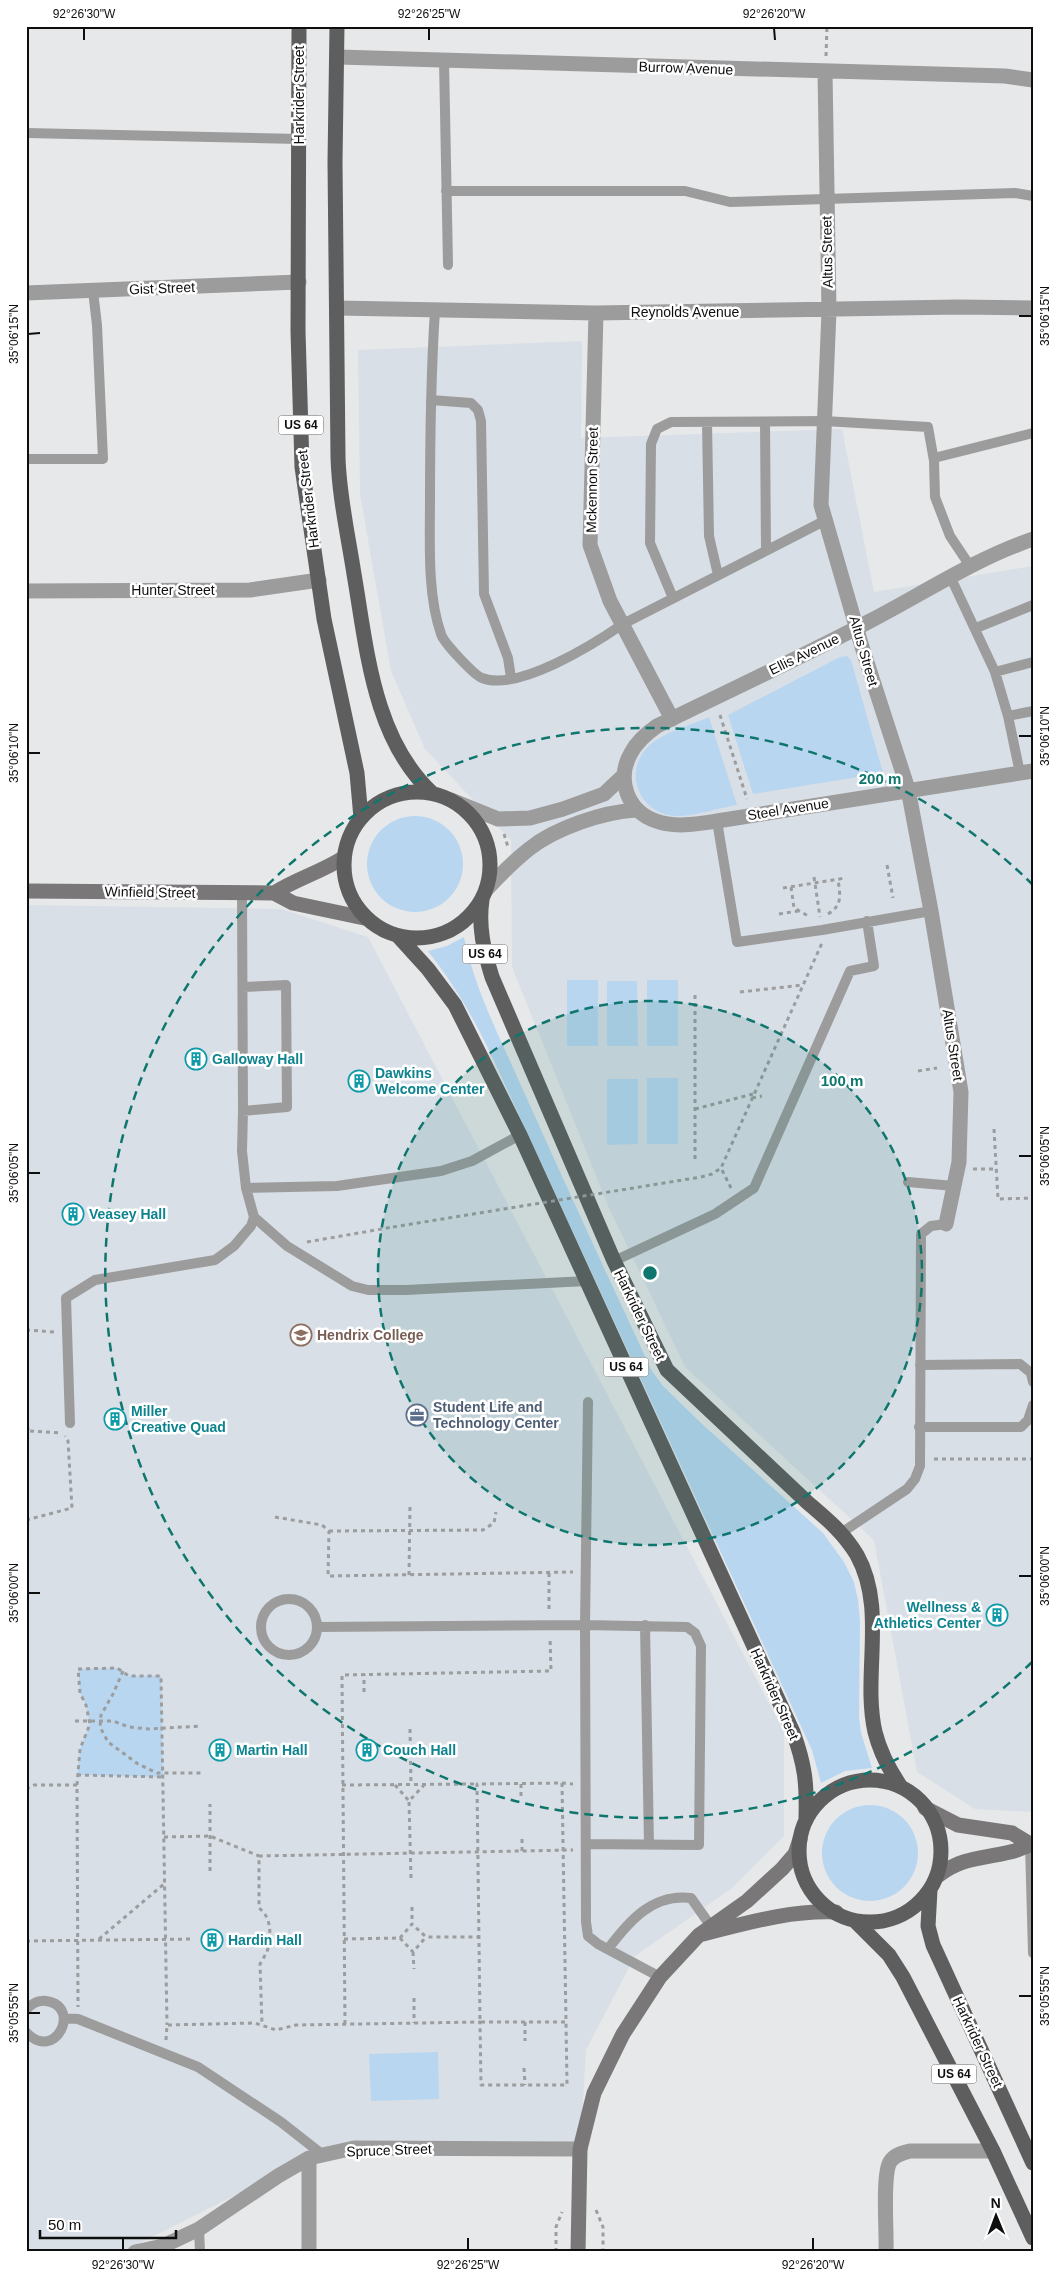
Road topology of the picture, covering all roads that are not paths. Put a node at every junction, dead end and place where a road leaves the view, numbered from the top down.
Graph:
1 (300, 26) edge
2 (337, 26) edge
3 (338, 57) junction
4 (444, 60) junction
5 (825, 72) junction
6 (1033, 80) edge
7 (26, 133) edge
8 (299, 139) junction
9 (446, 191) junction
10 (1033, 196) edge
11 (826, 200) junction
12 (448, 265) dead end
13 (298, 282) junction
14 (93, 291) junction
15 (26, 293) edge
16 (338, 308) junction
17 (1033, 308) edge
18 (435, 310) junction
19 (829, 311) junction
20 (596, 313) junction
21 (431, 400) junction
22 (824, 421) junction
23 (707, 422) junction
24 (765, 422) junction
25 (1033, 433) edge
26 (934, 458) junction
27 (26, 459) edge
28 (826, 520) junction
29 (1033, 539) edge
30 (766, 551) junction
31 (970, 566) junction
32 (718, 575) junction
33 (950, 576) junction
34 (319, 580) junction
35 (26, 590) edge
36 (674, 598) junction
37 (1033, 605) edge
38 (623, 624) junction
39 (858, 628) junction
40 (976, 628) junction
41 (1033, 662) edge
42 (996, 672) junction
43 (511, 678) junction
44 (1033, 711) edge
45 (1008, 716) junction
46 (672, 718) junction
47 (1026, 772) edge
48 (623, 776) junction
49 (908, 789) junction
50 (432, 793) junction
51 (451, 800) junction
52 (636, 810) junction
53 (360, 818) junction
54 (717, 821) junction
55 (343, 858) junction
56 (26, 891) edge
57 (242, 893) junction
58 (274, 893) junction
59 (484, 894) junction
60 (931, 911) junction
61 (364, 918) junction
62 (867, 921) junction
63 (398, 936) junction
64 (243, 987) junction
65 (243, 1110) junction
66 (520, 1135) junction
67 (908, 1182) dead end
68 (954, 1186) junction
69 (246, 1188) junction
70 (254, 1217) junction
71 (946, 1224) joint
72 (614, 1261) junction
73 (588, 1281) junction
74 (920, 1365) junction
75 (1033, 1382) edge
76 (588, 1402) dead end
77 (1033, 1404) edge
78 (70, 1423) dead end
79 (920, 1427) junction
80 (841, 1533) junction
81 (585, 1625) junction
82 (645, 1625) junction
83 (317, 1627) junction
84 (901, 1787) junction
85 (925, 1808) junction
86 (806, 1818) junction
87 (800, 1839) junction
88 (1032, 1844) edge
89 (648, 1845) junction
90 (587, 1847) junction
91 (939, 1875) junction
92 (930, 1890) junction
93 (836, 1912) junction
94 (856, 1922) junction
95 (704, 1930) junction
96 (608, 1949) junction
97 (1033, 1953) edge
98 (660, 1977) junction
99 (26, 2010) edge
100 (64, 2018) junction
101 (26, 2032) edge
102 (580, 2149) junction
103 (993, 2151) junction
104 (1031, 2154) edge
105 (316, 2157) junction
106 (199, 2229) junction
107 (1033, 2238) edge
108 (155, 2250) edge
109 (134, 2252) edge
110 (200, 2252) edge
111 (309, 2252) edge
112 (578, 2252) edge
113 (886, 2252) edge

1 - 8 main road, Harkrider Street / US 64
2 - 3 main road, US 64
3 - 4 street, Burrow Avenue
3 - 16 main road, US 64
4 - 5 street, Burrow Avenue
4 - 9 lane
5 - 6 street, Burrow Avenue
5 - 11 street, Altus Street
7 - 8 lane
8 - 13 main road, Harkrider Street / US 64
9 - 11 lane
9 - 12 lane
10 - 11 lane
11 - 19 street, Altus Street
13 - 14 street, Gist Street
13 - 34 main road, Harkrider Street / US 64
14 - 15 street, Gist Street
14 - 27 lane
16 - 18 street, Reynolds Avenue
16 - 50 main road, US 64
17 - 19 street, Reynolds Avenue
18 - 20 street, Reynolds Avenue
18 - 21 lane
19 - 20 street, Reynolds Avenue
19 - 22 street, Altus Street
20 - 38 street, Mckennon Street
21 - 43 lane
21 - 43 lane
22 - 24 lane
22 - 26 lane
22 - 28 street, Altus Street
23 - 24 lane
23 - 32 lane
23 - 36 lane
24 - 30 lane
25 - 26 lane
26 - 31 lane
28 - 30 lane
28 - 39 street, Altus Street
29 - 31 street, Ellis Avenue
30 - 32 lane
31 - 33 street, Ellis Avenue
32 - 36 lane
33 - 39 street, Ellis Avenue
33 - 40 lane
34 - 35 street, Hunter Street
34 - 53 main road, Harkrider Street / US 64
36 - 38 lane
37 - 40 lane
38 - 43 lane
38 - 46 street, Mckennon Street
39 - 46 street, Ellis Avenue
39 - 49 street, Altus Street
40 - 42 lane
41 - 42 lane
42 - 45 lane
44 - 45 lane
45 - 47 lane
46 - 48 street, Ellis Avenue
47 - 49 street, Steel Avenue
48 - 51 street
48 - 52 street
49 - 54 street, Steel Avenue
49 - 60 street, Altus Street
50 - 51 main road
50 - 53 main road
51 - 59 main road
52 - 54 street, Steel Avenue
52 - 59 street
53 - 55 main road
54 - 62 lane
55 - 58 street
55 - 61 main road
56 - 57 street, Winfield Street
57 - 58 street, Winfield Street
57 - 64 lane
58 - 61 street, Winfield Street
59 - 63 main road
59 - 72 main road, Harkrider Street / US 64
60 - 62 lane
60 - 68 street, Altus Street
61 - 63 main road
62 - 72 lane
63 - 66 main road, Harkrider Street / US 64
64 - 65 lane
64 - 65 lane
65 - 69 lane
66 - 69 lane
66 - 73 main road, Harkrider Street / US 64
67 - 68 lane
68 - 71 street, Altus Street
69 - 70 lane
70 - 73 lane
70 - 78 lane
71 - 74 lane
72 - 80 main road, Harkrider Street / US 64
73 - 86 main road, Harkrider Street / US 64
74 - 75 lane
74 - 79 lane
76 - 81 lane
77 - 79 lane
79 - 80 lane
80 - 84 main road, Harkrider Street / US 64
81 - 82 lane
81 - 83 lane
81 - 90 lane
82 - 89 lane
82 - 89 lane
83 - 83 lane
84 - 85 main road
84 - 86 main road
85 - 88 street
85 - 91 main road
86 - 87 main road
87 - 93 main road
87 - 95 street
88 - 91 street
88 - 97 lane
89 - 90 lane
90 - 96 lane
91 - 92 main road
92 - 94 main road
92 - 104 main road, Harkrider Street / US 64
93 - 94 main road
93 - 95 street
94 - 103 main road, US 64
95 - 96 lane
95 - 98 street
96 - 98 lane
98 - 102 street
99 - 100 lane
100 - 101 lane
100 - 105 lane
102 - 105 street, Spruce Street
102 - 112 street
103 - 107 main road, US 64
103 - 113 street
105 - 106 street, Spruce Street
105 - 111 street
106 - 108 street, Spruce Street
106 - 110 lane
108 - 109 street, Spruce Street

